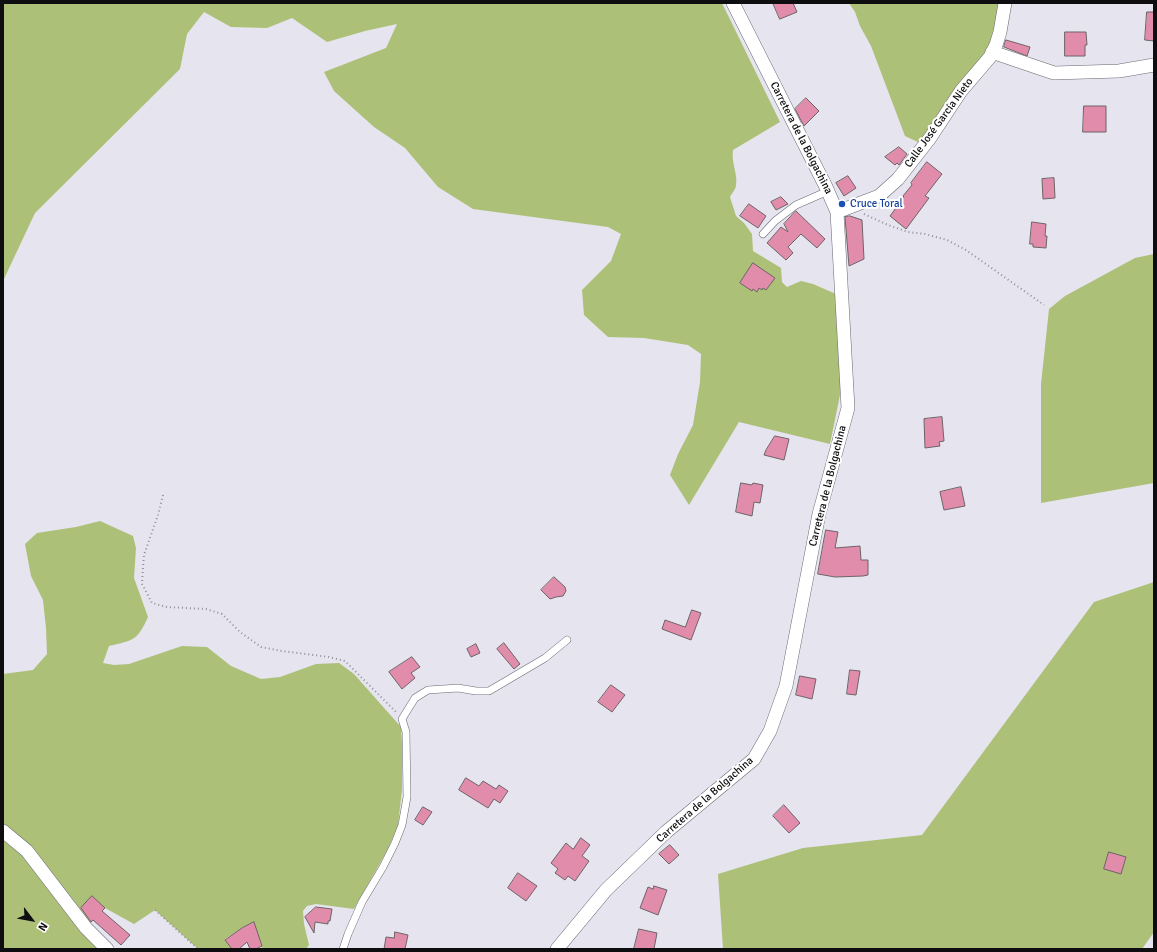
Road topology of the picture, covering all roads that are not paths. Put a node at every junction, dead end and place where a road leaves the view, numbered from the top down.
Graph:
1 (733, 3) edge
2 (1005, 3) edge
3 (992, 52) junction
4 (1154, 65) edge
5 (828, 191) junction
6 (837, 212) junction
7 (763, 234) dead end
8 (567, 640) dead end
9 (3, 831) edge
10 (107, 949) edge
11 (343, 949) edge
12 (556, 949) edge

1 - 5 street, Carretera de la Bolgachina
2 - 3 street, Calle José García Nieto
3 - 4 street
3 - 6 street, Calle José García Nieto
5 - 6 street, Carretera de la Bolgachina
5 - 7 lane
6 - 12 street, Carretera de la Bolgachina
8 - 11 lane
9 - 10 street

